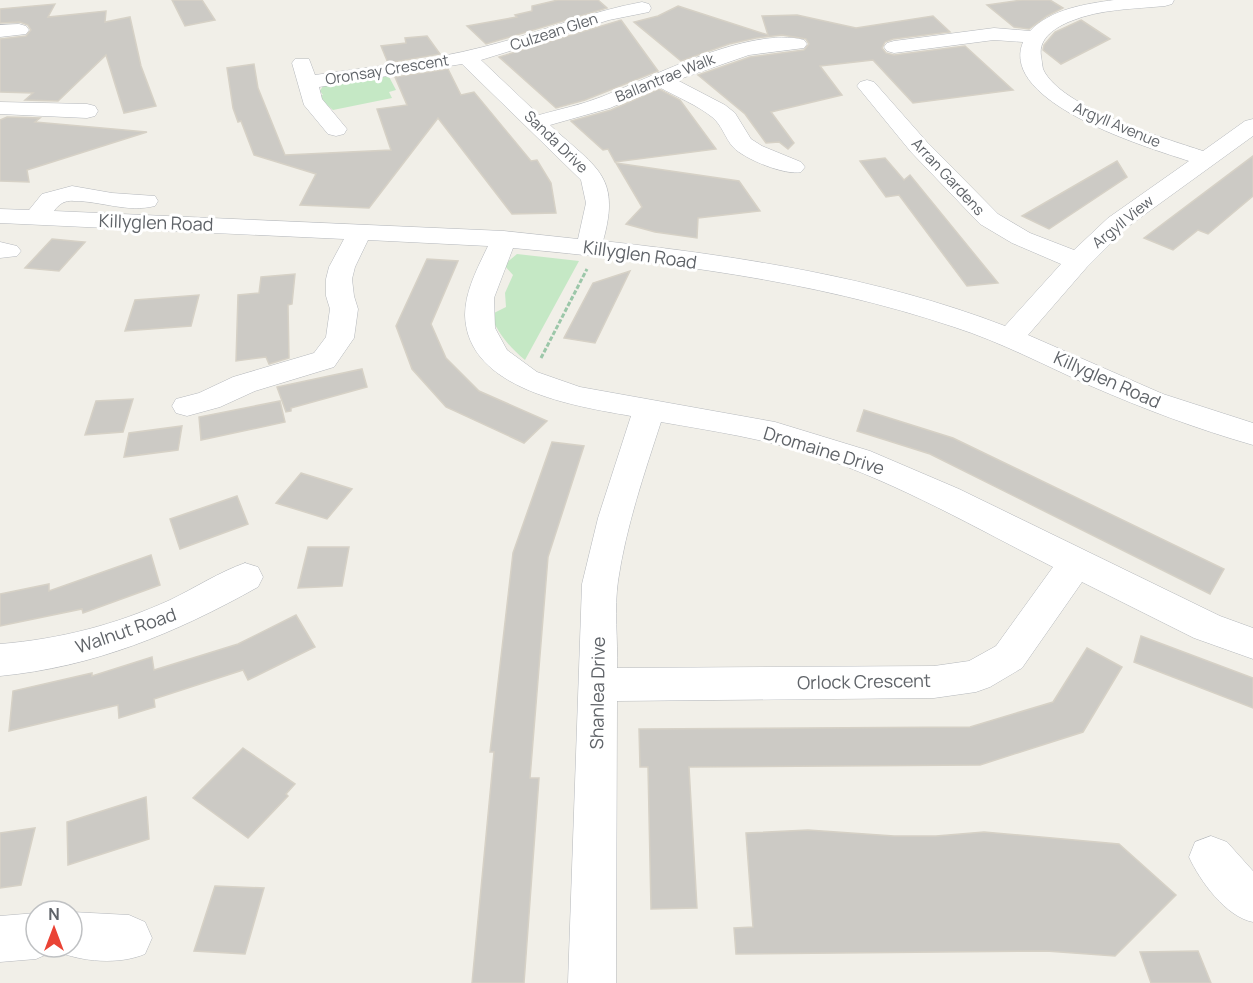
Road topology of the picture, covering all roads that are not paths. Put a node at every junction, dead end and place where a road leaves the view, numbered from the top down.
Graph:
1 (1165, 0) edge
2 (642, 8) dead end
3 (1035, 38) junction
4 (797, 44) dead end
5 (894, 47) dead end
6 (466, 57) junction
7 (660, 80) junction
8 (867, 86) dead end
9 (0, 108) edge
10 (87, 111) dead end
11 (536, 122) junction
12 (1253, 126) edge
13 (336, 129) dead end
14 (1205, 159) junction
15 (793, 167) dead end
16 (184, 202) dead end
17 (0, 216) edge
18 (36, 218) junction
19 (360, 232) junction
20 (504, 239) junction
21 (593, 248) junction
22 (1078, 261) junction
23 (1010, 338) junction
24 (187, 406) dead end
25 (649, 410) junction
26 (1253, 434) edge
27 (1076, 563) junction
28 (244, 577) dead end
29 (1253, 644) edge
30 (0, 660) edge
31 (598, 684) junction
32 (1211, 857) dead end
33 (1253, 900) edge
34 (84, 936) edge
35 (24, 937) edge
36 (129, 938) dead end
37 (0, 939) edge
38 (592, 983) edge

1 - 3 street
2 - 6 street, Culzean Glen
3 - 5 street
3 - 14 street, Argyll Avenue
4 - 7 street, Ballantrae Walk
6 - 11 street, Sanda Drive
6 - 13 street, Oronsay Crescent
7 - 11 street, Ballantrae Walk
7 - 15 street
8 - 22 street, Arran Gardens
9 - 10 street
11 - 21 street, Sanda Drive
12 - 14 street, Argyll View
14 - 22 street, Argyll View
16 - 18 street
17 - 18 street, Killyglen Road
18 - 19 street, Killyglen Road
19 - 20 street, Killyglen Road
19 - 24 street
20 - 21 street, Killyglen Road
20 - 25 street, Dromaine Drive
21 - 23 street, Killyglen Road
22 - 23 street, Argyll View
23 - 26 street, Killyglen Road
25 - 27 street, Dromaine Drive
25 - 31 street, Shanlea Drive
27 - 29 street, Dromaine Drive
27 - 31 street, Orlock Crescent
28 - 30 street, Walnut Road
31 - 38 street, Shanlea Drive
32 - 33 street
34 - 36 street
35 - 37 street

